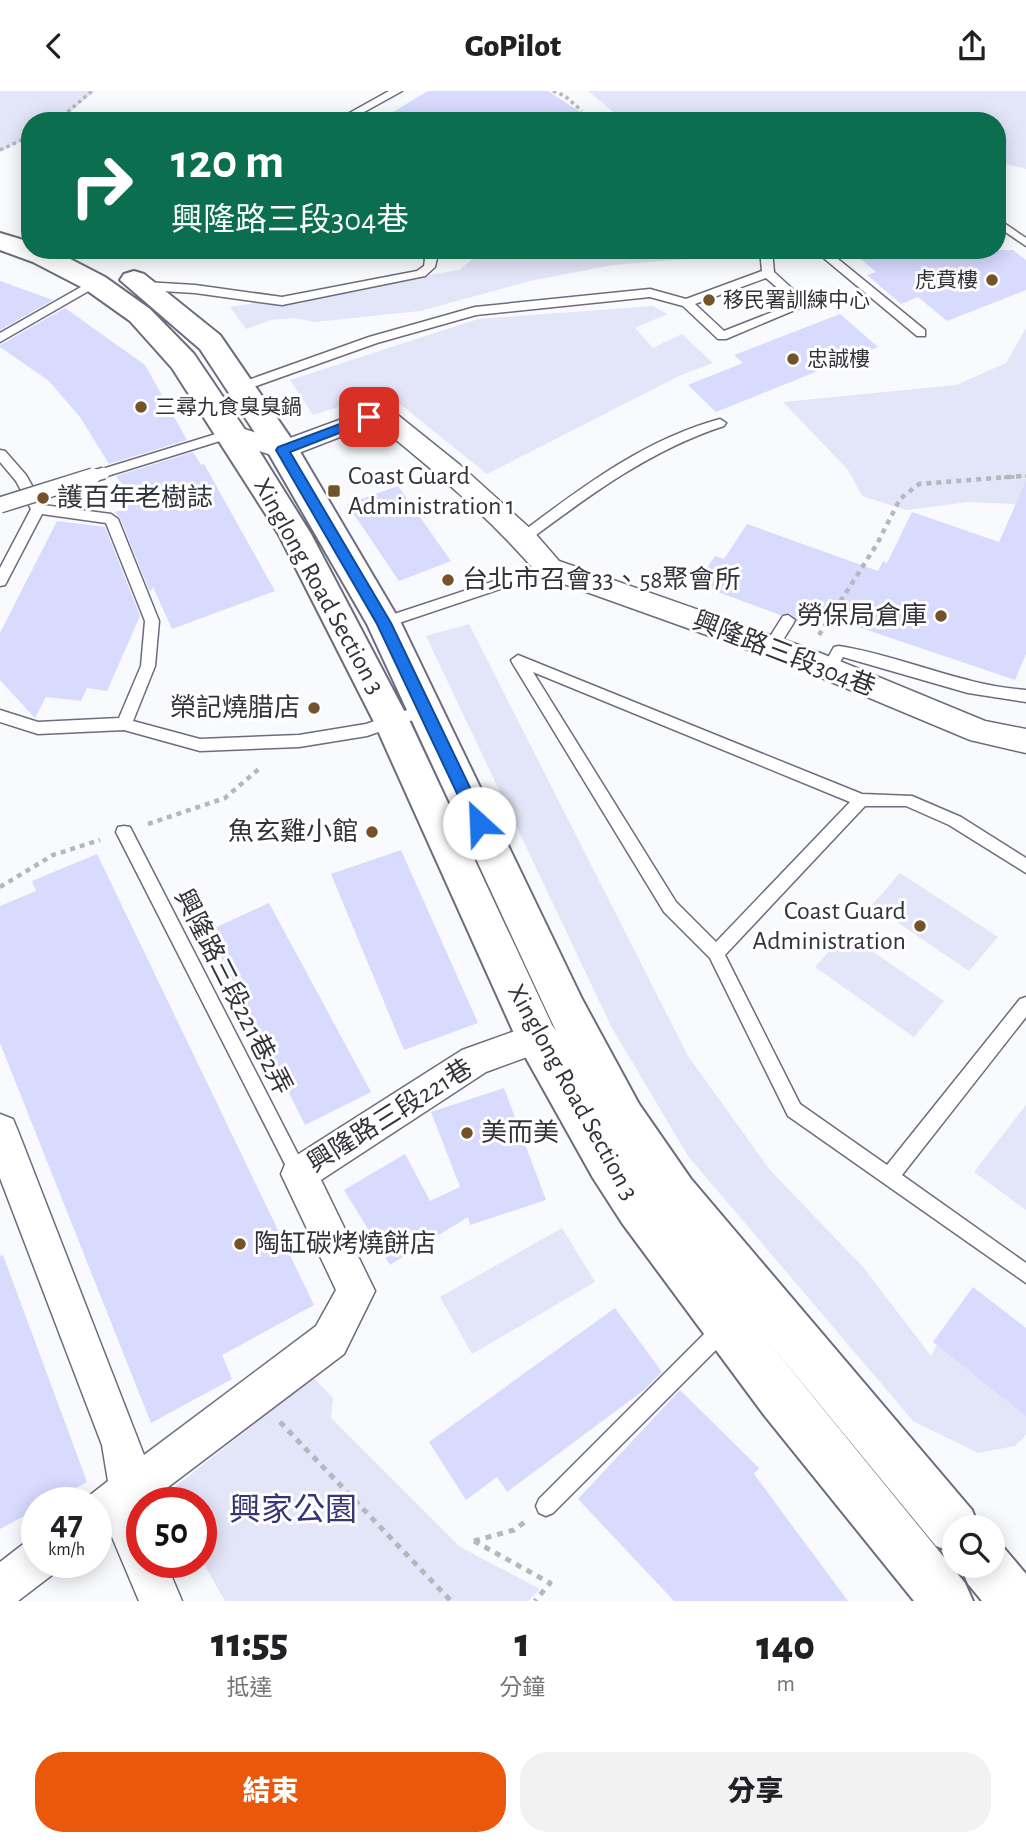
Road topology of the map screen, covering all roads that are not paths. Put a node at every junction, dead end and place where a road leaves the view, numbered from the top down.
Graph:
1 (397, 91) edge
2 (357, 112) edge
3 (0, 220) edge
4 (21, 228) edge
5 (1006, 228) edge
6 (0, 241) edge
7 (1026, 243) edge
8 (21, 248) edge
9 (49, 259) edge
10 (99, 259) edge
11 (431, 259) edge
12 (767, 259) edge
13 (831, 259) edge
14 (768, 273) junction
15 (95, 283) junction
16 (145, 286) junction
17 (687, 303) junction
18 (921, 333) dead end
19 (0, 338) edge
20 (241, 387) junction
21 (720, 423) dead end
22 (232, 433) junction
23 (283, 450) junction
24 (0, 454) edge
25 (0, 505) edge
26 (38, 509) junction
27 (523, 538) junction
28 (549, 568) junction
29 (0, 581) edge
30 (788, 620) dead end
31 (384, 623) junction
32 (771, 647) junction
33 (828, 670) junction
34 (1026, 697) edge
35 (0, 716) edge
36 (409, 716) junction
37 (124, 724) junction
38 (1026, 741) edge
39 (861, 800) junction
40 (124, 832) road end
41 (1026, 866) edge
42 (716, 953) junction
43 (1026, 1004) edge
44 (537, 1038) junction
45 (0, 1131) edge
46 (299, 1174) junction
47 (889, 1177) junction
48 (1026, 1274) edge
49 (727, 1325) junction
50 (130, 1487) edge
51 (133, 1487) edge
52 (126, 1492) edge
53 (112, 1503) edge
54 (546, 1506) road end
55 (943, 1515) edge
56 (21, 1572) edge
57 (151, 1578) edge
58 (996, 1578) edge
59 (0, 1588) edge
60 (1026, 1590) edge
61 (161, 1601) edge
62 (947, 1601) edge
63 (1016, 1601) edge

1 - 2 lane
3 - 4 main road
5 - 7 lane
6 - 8 main road, Xinglong Road Section 3
9 - 15 main road, Xinglong Road Section 3
10 - 16 main road, Xinglong Road Section 3
11 - 16 lane
12 - 14 lane
13 - 18 lane
14 - 17 lane
14 - 17 lane
15 - 19 lane
15 - 22 main road, Xinglong Road Section 3
16 - 20 main road, Xinglong Road Section 3
17 - 20 lane
20 - 23 main road, Xinglong Road Section 3
21 - 27 lane
22 - 23 street
22 - 25 lane, bridge
22 - 36 main road, Xinglong Road Section 3
23 - 27 street
23 - 31 main road, Xinglong Road Section 3
24 - 26 lane
26 - 29 lane
26 - 37 lane
27 - 28 street
28 - 31 lane
28 - 32 street, 興隆路三段304巷
30 - 32 lane
31 - 36 main road, Xinglong Road Section 3
32 - 33 street, 興隆路三段304巷
33 - 34 lane
33 - 38 street, 興隆路三段304巷
35 - 37 lane
36 - 37 lane
36 - 44 main road, Xinglong Road Section 3
36 - 55 main road, Xinglong Road Section 3
39 - 41 lane
39 - 42 lane
39 - 42 lane
40 - 46 lane, 興隆路三段221巷2弄
42 - 47 lane
43 - 47 lane
44 - 46 street, 興隆路三段221巷
44 - 49 main road, Xinglong Road Section 3
45 - 50 street
46 - 51 street, 興隆路三段221巷
47 - 48 lane
49 - 54 lane
49 - 62 main road, Xinglong Road Section 3
52 - 53 street, 興隆路三段221巷
56 - 59 street
57 - 61 street
58 - 63 main road
60 - 63 lane

